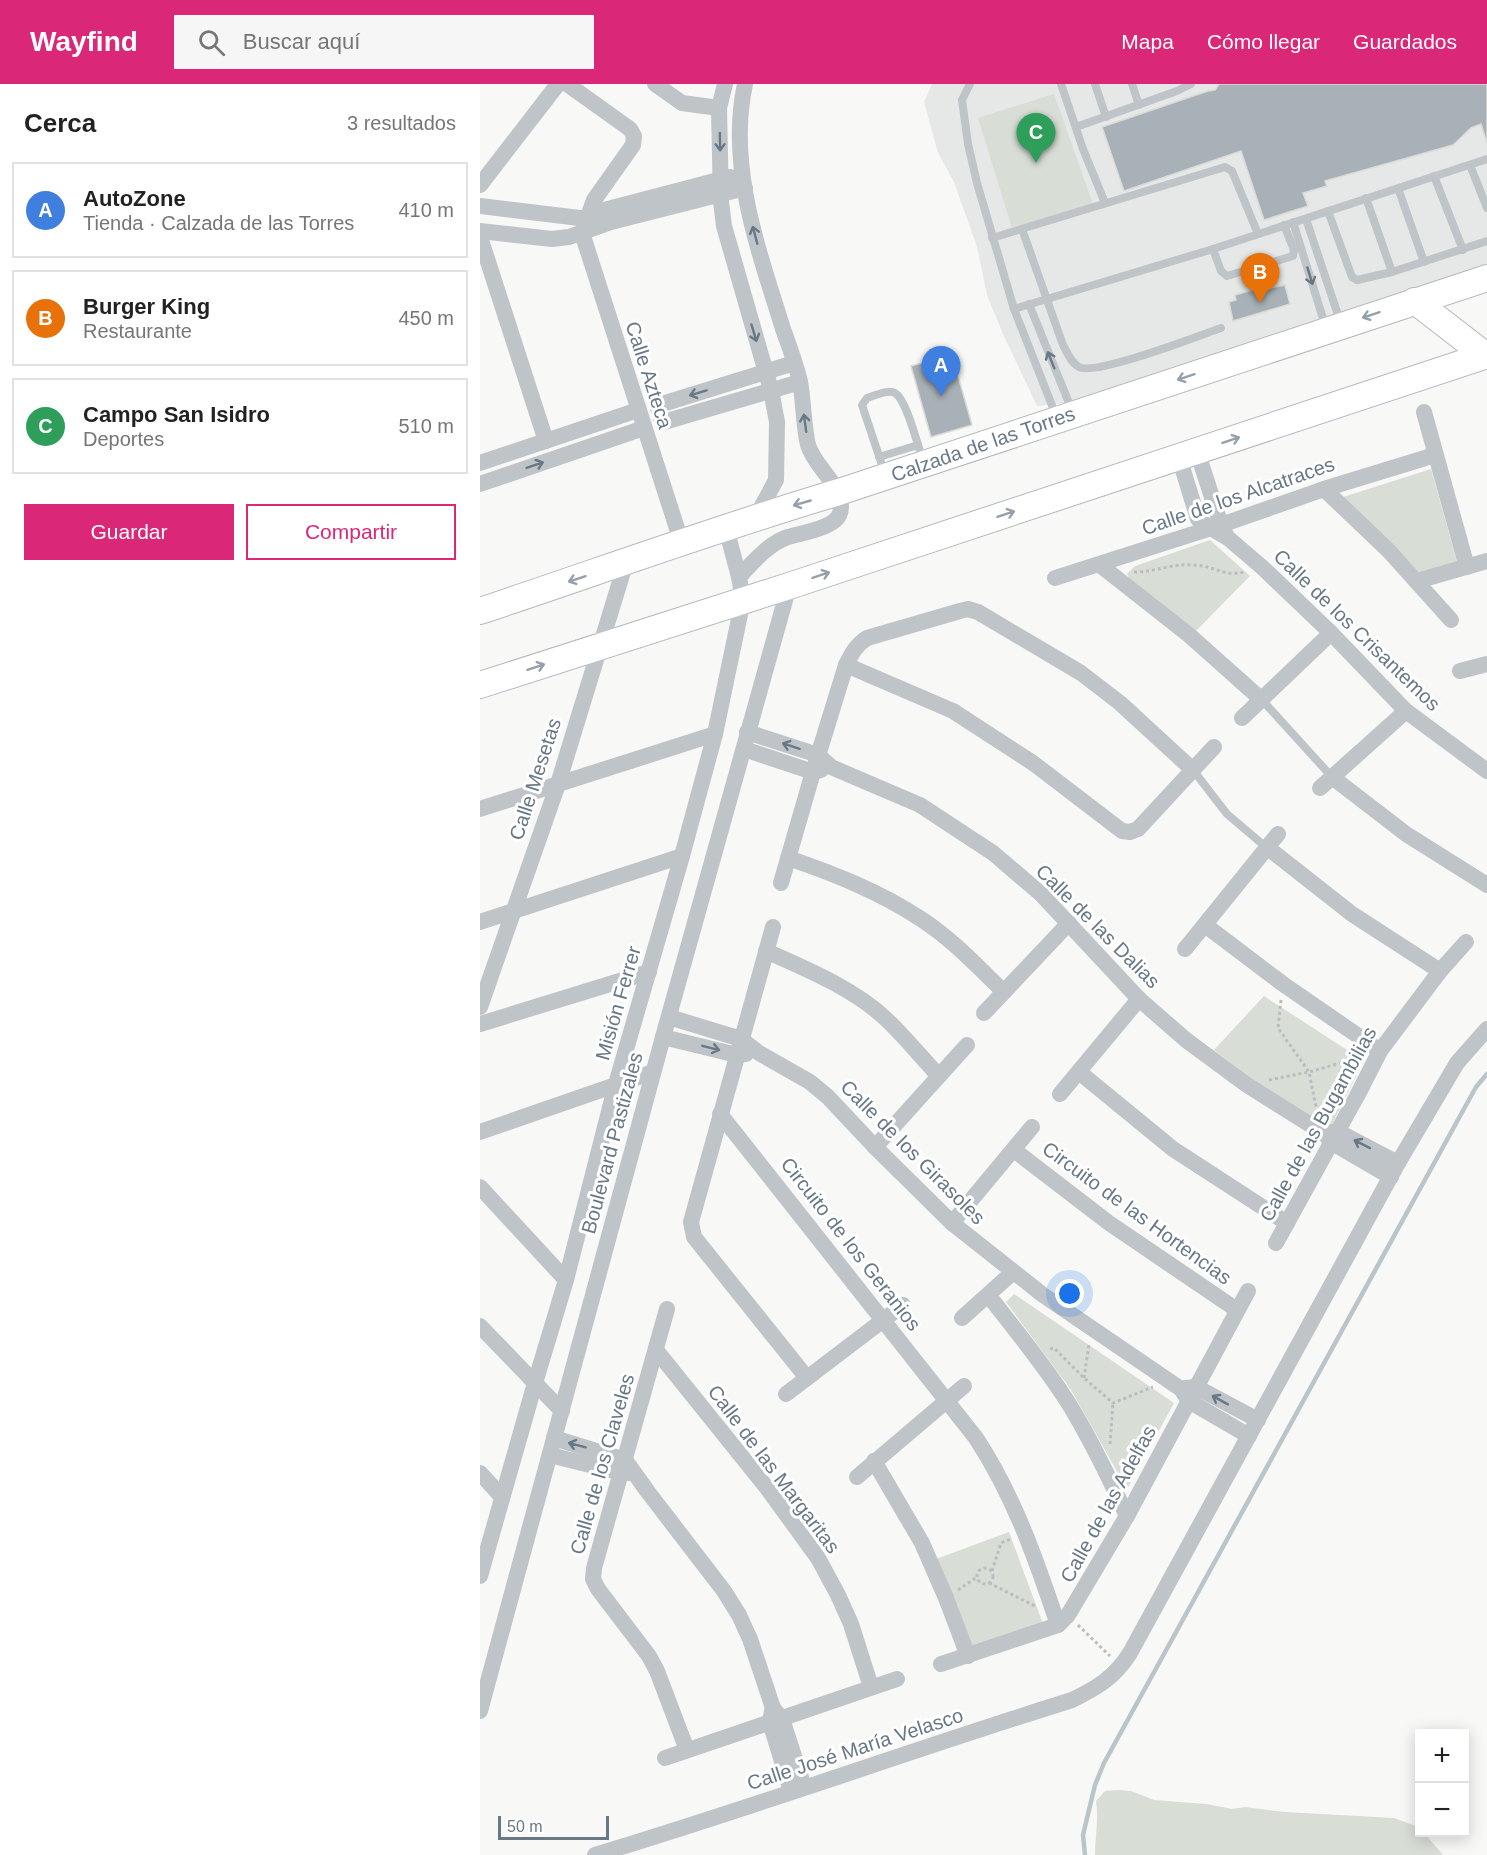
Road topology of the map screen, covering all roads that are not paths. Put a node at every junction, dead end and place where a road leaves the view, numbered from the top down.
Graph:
1 (558, 84) edge
2 (567, 84) edge
3 (655, 84) edge
4 (725, 84) edge
5 (745, 84) edge
6 (970, 84) edge
7 (1061, 84) edge
8 (1095, 84) edge
9 (1132, 84) edge
10 (1191, 84) edge
11 (1176, 88) edge
12 (1139, 105) junction
13 (719, 108) junction
14 (1106, 117) junction
15 (1076, 127) junction
16 (1487, 159) edge
17 (1470, 165) junction
18 (1434, 176) junction
19 (743, 181) junction
20 (480, 185) edge
21 (721, 187) junction
22 (1398, 188) junction
23 (1366, 198) junction
24 (1105, 203) junction
25 (480, 206) edge
26 (1487, 208) edge
27 (1328, 211) junction
28 (1306, 219) junction
29 (1293, 222) junction
30 (1284, 225) junction
31 (585, 226) junction
32 (1022, 229) junction
33 (480, 231) edge
34 (1258, 234) junction
35 (480, 237) edge
36 (992, 238) junction
37 (1487, 241) edge
38 (1212, 249) junction
39 (1463, 249) junction
40 (1424, 262) junction
41 (1392, 272) junction
42 (1487, 278) edge
43 (1046, 299) junction
44 (1415, 301) junction
45 (1029, 304) junction
46 (1014, 309) junction
47 (1334, 327) junction
48 (1221, 328) dead end
49 (1486, 355) edge
50 (794, 363) junction
51 (766, 372) junction
52 (800, 382) junction
53 (771, 390) junction
54 (638, 410) junction
55 (1424, 412) dead end
56 (1066, 416) junction
57 (644, 428) junction
58 (546, 441) junction
59 (921, 454) junction
60 (1188, 454) junction
61 (1435, 455) junction
62 (480, 463) edge
63 (883, 467) junction
64 (480, 484) edge
65 (1324, 489) junction
66 (839, 492) junction
67 (756, 517) junction
68 (726, 528) junction
69 (1220, 530) junction
70 (682, 544) junction
71 (1487, 561) edge
72 (626, 562) junction
73 (1467, 567) junction
74 (1105, 569) junction
75 (1055, 578) dead end
76 (1417, 581) junction
77 (789, 586) junction
78 (741, 588) junction
79 (480, 611) edge
80 (1451, 620) dead end
81 (1331, 633) junction
82 (599, 646) junction
83 (1487, 664) edge
84 (846, 665) junction
85 (1460, 671) dead end
86 (480, 685) edge
87 (1262, 700) junction
88 (1406, 711) junction
89 (1242, 718) dead end
90 (715, 734) junction
91 (746, 740) junction
92 (1214, 747) dead end
93 (818, 755) junction
94 (831, 767) junction
95 (1193, 770) junction
96 (1487, 771) edge
97 (813, 772) junction
98 (1326, 782) junction
99 (558, 784) junction
100 (480, 809) edge
101 (1278, 834) dead end
102 (1268, 848) junction
103 (682, 856) junction
104 (788, 858) junction
105 (781, 883) dead end
106 (1487, 885) edge
107 (514, 911) junction
108 (480, 922) edge
109 (1070, 923) junction
110 (1205, 925) junction
111 (772, 927) dead end
112 (1466, 942) dead end
113 (1185, 949) dead end
114 (766, 951) junction
115 (649, 972) junction
116 (1440, 972) junction
117 (1004, 992) junction
118 (1138, 999) junction
119 (480, 1007) edge
120 (984, 1013) dead end
121 (669, 1017) junction
122 (480, 1024) edge
123 (1487, 1029) edge
124 (663, 1037) junction
125 (967, 1045) dead end
126 (739, 1047) junction
127 (1380, 1051) junction
128 (653, 1072) junction
129 (1079, 1072) junction
130 (939, 1076) junction
131 (616, 1084) junction
132 (1060, 1095) dead end
133 (720, 1114) junction
134 (1032, 1127) dead end
135 (480, 1132) edge
136 (1328, 1135) junction
137 (875, 1146) junction
138 (1014, 1150) junction
139 (1394, 1170) junction
140 (480, 1187) edge
141 (952, 1223) junction
142 (1287, 1223) junction
143 (1276, 1243) dead end
144 (1012, 1273) junction
145 (566, 1280) junction
146 (1248, 1291) dead end
147 (988, 1296) junction
148 (903, 1305) dead end
149 (668, 1310) dead end
150 (1237, 1310) junction
151 (962, 1318) dead end
152 (884, 1320) junction
153 (480, 1326) edge
154 (656, 1350) junction
155 (807, 1378) junction
156 (535, 1383) junction
157 (964, 1386) dead end
158 (1184, 1389) junction
159 (786, 1394) dead end
160 (948, 1401) junction
161 (562, 1411) junction
162 (1258, 1420) junction
163 (1249, 1436) junction
164 (552, 1447) junction
165 (874, 1461) junction
166 (627, 1469) junction
167 (480, 1473) edge
168 (856, 1477) dead end
169 (502, 1497) junction
170 (1126, 1516) junction
171 (480, 1576) edge
172 (1060, 1618) junction
173 (968, 1656) junction
174 (942, 1664) dead end
175 (897, 1679) dead end
176 (871, 1687) junction
177 (480, 1711) edge
178 (775, 1716) junction
179 (687, 1750) junction
180 (665, 1758) dead end
181 (798, 1789) junction
182 (595, 1855) edge

1 - 20 street
2 - 31 street
3 - 13 street
4 - 13 street
5 - 19 street
6 - 36 lane
7 - 15 lane
8 - 14 lane
9 - 12 lane
10 - 11 lane
11 - 12 lane
12 - 14 lane
13 -> 21 street
14 - 15 lane
15 - 24 lane
16 - 17 lane
17 - 18 lane
17 - 26 lane
18 - 22 lane
18 - 39 lane
19 - 21 street
50 -> 19 street
21 - 31 street
21 -> 51 street
22 - 23 lane
22 - 40 lane
23 - 27 lane
23 - 41 lane
24 - 32 lane
24 - 34 lane
25 - 31 street
27 - 28 lane
27 - 41 lane
28 - 29 lane
28 - 47 lane
29 - 30 lane
29 -> 47 lane
30 - 34 lane
30 - 38 lane
31 - 33 street
31 - 54 street, Calle Azteca
32 - 36 lane
32 - 43 lane
34 - 38 lane
35 - 58 street
36 - 46 lane
37 - 39 lane
38 - 43 lane
39 - 40 lane
40 - 41 lane
42 - 44 main road, Calzada de las Torres
43 - 45 lane
43 - 48 lane
44 -> 47 main road, Calzada de las Torres
44 - 49 main road
45 - 46 lane
56 -> 45 lane
46 - 56 lane
47 -> 56 main road, Calzada de las Torres
60 -> 49 main road
50 - 51 street
50 - 52 street
51 - 53 street
51 -> 53 street
52 - 53 street
66 -> 52 street
53 - 67 street
54 - 57 street, Calle Azteca
54 - 58 street
55 - 61 street
56 - 59 main road, Calzada de las Torres
64 -> 57 street
57 - 70 street, Calle Azteca
58 - 62 street
59 - 63 main road, Calzada de las Torres
59 - 63 lane
60 - 69 street, Calle de los Crisantemos
77 -> 60 main road
61 - 65 street, Calle de los Alcatraces
61 - 73 street
63 - 66 main road, Calzada de las Torres
65 - 69 street, Calle de los Alcatraces
65 - 76 street
66 -> 67 main road, Calzada de las Torres
66 - 78 street
67 - 68 main road, Calzada de las Torres
68 - 70 main road, Calzada de las Torres
68 - 78 street
69 - 74 street, Calle de los Alcatraces
69 - 81 street, Calle de los Crisantemos
70 - 72 main road, Calzada de las Torres
71 - 73 street
72 -> 79 main road, Calzada de las Torres
72 - 82 street, Calle Mesetas
73 - 76 street
74 - 75 street, Calle de los Alcatraces
74 - 87 street
76 - 80 street
77 - 78 main road
77 - 91 street, Boulevard Pastizales
78 - 82 main road
78 - 90 street, Misión Ferrer
81 - 87 street
81 - 88 street, Calle de los Crisantemos
86 -> 82 main road
82 - 99 street, Calle Mesetas
83 - 85 street
84 - 93 street
84 - 95 street
84 - 95 street
87 - 89 street
87 - 98 lane
88 - 96 street, Calle de los Crisantemos
88 - 98 street
90 - 99 street
90 - 103 street, Misión Ferrer
93 -> 91 street, Calle de las Dalias
91 - 97 street
91 - 121 street, Boulevard Pastizales
92 - 95 street
93 - 94 street, Calle de las Dalias
93 - 97 street
94 - 97 street
94 - 109 street, Calle de las Dalias
95 - 102 lane
97 - 104 street
98 - 106 street
99 - 100 street
99 - 107 street, Calle Mesetas
101 - 102 street
102 - 110 street
102 - 116 street
103 - 107 street
103 - 115 street, Misión Ferrer
104 - 105 street
104 - 117 street
107 - 108 street
107 - 119 street, Calle Mesetas
109 - 117 street
109 - 118 street, Calle de las Dalias
110 - 113 street
110 - 127 street
111 - 114 street
112 - 116 street, Calle de las Bugambilias
114 - 126 street
114 - 130 street
115 - 122 street
115 - 131 street, Misión Ferrer
116 - 127 street, Calle de las Bugambilias
117 - 120 street
118 - 129 street
118 - 136 street, Calle de las Dalias
121 - 124 street, Boulevard Pastizales
121 - 126 street, Calle de los Girasoles
123 - 139 street
124 -> 126 street, Calle de los Girasoles
124 - 128 street, Boulevard Pastizales
125 - 130 street
126 - 133 street
126 - 137 street, Calle de los Girasoles
127 - 136 street, Calle de las Bugambilias
128 - 131 street
128 - 161 street, Boulevard Pastizales
129 - 132 street
129 - 142 street
130 - 137 street
131 - 135 street
131 - 145 street, Misión Ferrer
133 - 152 street, Circuito de los Geranios
133 - 155 street
134 - 138 street, Circuito de las Hortencias
136 - 139 street, Calle de las Dalias
136 - 142 street, Calle de las Bugambilias
137 - 141 street, Calle de los Girasoles
138 - 141 street, Circuito de las Hortencias
138 - 150 street, Circuito de las Hortencias
139 - 162 street
140 - 145 street
141 - 144 street, Calle de los Girasoles
142 - 143 street, Calle de las Bugambilias
144 - 147 street
144 - 158 street, Calle de los Girasoles
145 - 156 street, Misión Ferrer
146 - 150 street, Calle de las Adelfas
147 - 151 street
147 - 170 street
148 - 152 street
149 - 154 street, Calle de los Claveles
150 - 158 street, Calle de las Adelfas
152 - 155 street
152 - 160 street, Circuito de los Geranios
153 - 156 street
154 - 166 street, Calle de los Claveles
154 - 176 street, Calle de las Margaritas
155 - 159 street
156 - 161 street
156 - 169 street, Misión Ferrer
157 - 160 street
162 -> 158 street, Calle de los Girasoles
158 - 163 street, Calle de los Girasoles
158 - 170 street, Calle de las Adelfas
160 - 165 street
160 - 172 street, Circuito de los Geranios
161 - 164 street, Boulevard Pastizales
162 - 163 street
163 - 181 street, Calle José María Velasco
164 - 166 street
164 - 177 street, Boulevard Pastizales
165 - 168 street
165 - 173 street
166 - 178 street
166 - 179 street, Calle de los Claveles
167 - 169 street
169 - 171 street, Misión Ferrer
170 - 172 street, Calle de las Adelfas
172 - 173 street
173 - 174 street
175 - 176 street
176 - 178 street
178 - 179 street
178 - 181 street
179 - 180 street
181 - 182 street, Calle José María Velasco

